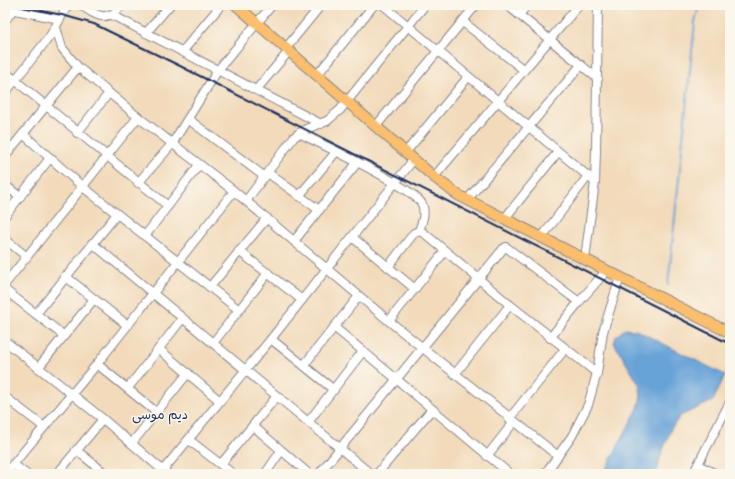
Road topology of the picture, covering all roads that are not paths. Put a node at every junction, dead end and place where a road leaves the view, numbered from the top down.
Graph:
1 (68, 5) edge
2 (81, 5) edge
3 (122, 5) edge
4 (170, 5) edge
5 (220, 5) edge
6 (236, 5) edge
7 (272, 5) edge
8 (322, 5) edge
9 (374, 5) edge
10 (383, 5) edge
11 (425, 5) edge
12 (476, 5) edge
13 (506, 5) edge
14 (527, 5) edge
15 (579, 5) edge
16 (598, 5) edge
17 (5, 8) edge
18 (14, 8) junction
19 (112, 15) junction
20 (519, 15) junction
21 (60, 19) junction
22 (5, 21) edge
23 (257, 22) junction
24 (463, 22) junction
25 (408, 26) junction
26 (56, 27) junction
27 (146, 33) junction
28 (550, 39) junction
29 (288, 49) junction
30 (182, 52) junction
31 (438, 52) junction
32 (581, 65) junction
33 (78, 67) junction
34 (218, 70) junction
35 (524, 70) junction
36 (5, 72) edge
37 (317, 75) junction
38 (468, 77) junction
39 (598, 79) junction
40 (15, 81) junction
41 (256, 90) junction
42 (5, 93) edge
43 (109, 93) junction
44 (348, 102) junction
45 (498, 102) junction
46 (46, 106) junction
47 (138, 117) junction
48 (188, 119) junction
49 (321, 124) junction
50 (376, 126) junction
51 (529, 127) junction
52 (77, 133) junction
53 (299, 133) junction
54 (23, 134) junction
55 (172, 144) junction
56 (336, 152) junction
57 (558, 152) junction
58 (5, 156) edge
59 (108, 156) junction
60 (410, 156) junction
61 (50, 158) junction
62 (357, 163) junction
63 (199, 165) junction
64 (266, 175) junction
65 (588, 176) junction
66 (434, 177) junction
67 (595, 182) junction
68 (138, 183) junction
69 (395, 183) junction
70 (5, 185) edge
71 (83, 186) junction
72 (234, 192) junction
73 (300, 196) junction
74 (20, 197) junction
75 (467, 200) junction
76 (246, 201) junction
77 (168, 206) junction
78 (319, 210) junction
79 (117, 214) junction
80 (5, 216) edge
81 (266, 218) junction
82 (505, 218) junction
83 (419, 231) junction
84 (145, 236) junction
85 (542, 237) junction
86 (352, 238) junction
87 (5, 239) edge
88 (294, 241) junction
89 (92, 243) junction
90 (238, 251) junction
91 (445, 251) junction
92 (27, 256) junction
93 (585, 259) junction
94 (178, 262) junction
95 (388, 267) junction
96 (327, 269) junction
97 (607, 270) junction
98 (268, 273) junction
99 (65, 276) junction
100 (620, 277) junction
101 (480, 280) junction
102 (5, 284) edge
103 (210, 288) junction
104 (415, 289) junction
105 (5, 290) edge
106 (152, 294) junction
107 (359, 296) junction
108 (94, 299) junction
109 (302, 300) junction
110 (579, 302) junction
111 (510, 306) junction
112 (239, 310) junction
113 (36, 314) junction
114 (182, 319) junction
115 (389, 321) junction
116 (127, 325) junction
117 (334, 327) junction
118 (730, 332) edge
119 (63, 335) junction
120 (550, 338) junction
121 (271, 339) junction
122 (213, 343) junction
123 (6, 345) edge
124 (422, 348) junction
125 (159, 349) junction
126 (565, 350) junction
127 (363, 351) junction
128 (97, 364) junction
129 (304, 365) junction
130 (38, 368) junction
131 (245, 370) junction
132 (188, 373) junction
133 (597, 373) junction
134 (455, 374) junction
135 (397, 379) junction
136 (128, 388) junction
137 (334, 390) junction
138 (71, 394) junction
139 (277, 396) junction
140 (6, 401) edge
141 (220, 401) junction
142 (730, 402) edge
143 (432, 409) junction
144 (156, 412) junction
145 (103, 419) junction
146 (309, 421) junction
147 (511, 421) junction
148 (252, 426) junction
149 (44, 427) junction
150 (189, 440) junction
151 (132, 443) junction
152 (341, 448) junction
153 (76, 450) junction
154 (282, 451) junction
155 (487, 456) junction
156 (558, 456) junction
157 (13, 464) junction
158 (221, 464) junction
159 (698, 465) junction
160 (164, 473) edge
161 (5, 474) edge
162 (26, 474) edge
163 (57, 474) edge
164 (106, 474) edge
165 (233, 474) edge
166 (265, 474) edge
167 (310, 474) edge
168 (319, 474) edge
169 (371, 474) edge
170 (377, 474) edge
171 (510, 474) edge
172 (544, 474) edge
173 (693, 474) edge
174 (716, 474) edge

1 - 21 street
2 - 19 street
3 - 19 street
4 - 27 street
5 - 30 street
6 - 23 main road
7 - 23 street
8 - 29 street
9 - 37 street
10 - 25 street
11 - 25 street
12 - 24 street
13 - 20 street
14 - 20 street
15 - 28 street
16 - 39 street
17 - 18 street
18 - 21 street
18 - 22 street
19 - 27 street
20 - 28 street
21 - 26 street
23 - 29 main road
23 - 34 street
24 - 31 street
24 - 35 street
25 - 31 street
25 - 44 street
26 - 33 street
26 - 40 street
27 - 30 street
28 - 32 street
28 - 35 street
29 - 37 main road
29 - 41 street
30 - 34 street
31 - 38 street
31 - 50 street
32 - 39 street
32 - 51 street
33 - 43 street
33 - 46 street
34 - 41 street
34 - 48 street
35 - 45 street
36 - 40 street
37 - 44 main road
38 - 45 street
38 - 60 street
39 - 67 street
40 - 42 street
40 - 46 street
41 - 49 street
43 - 47 street
43 - 52 street
44 - 49 street
44 - 50 main road
45 - 51 street
45 - 66 street
46 - 52 street
46 - 54 street
47 - 55 street
47 - 59 street
48 - 55 street
48 - 64 street
49 - 53 street
50 - 60 main road
51 - 57 street
51 - 75 street
52 - 59 street
53 - 56 street
53 - 64 street
54 - 58 street
54 - 61 street
55 - 63 street
55 - 68 street
56 - 62 street
56 - 73 street
57 - 65 street
57 - 82 street
59 - 68 street
59 - 71 street
60 - 66 main road
60 - 69 street
61 - 71 street
61 - 74 street
62 - 69 street
62 - 78 street
63 - 72 street
63 - 77 street
64 - 73 street
64 - 76 street
65 - 67 street
65 - 85 street
66 - 75 main road
67 - 93 street
68 - 77 street
69 - 83 street
69 - 86 street
70 - 74 street
71 - 79 street
71 - 92 street
72 - 76 street
72 - 94 street
73 - 78 street
74 - 80 street
75 - 82 main road
76 - 81 street
77 - 84 street
78 - 88 street
79 - 84 street
79 - 89 street
81 - 88 street
81 - 90 street
82 - 85 main road
83 - 91 street
83 - 95 street
84 - 94 street
85 - 93 main road
86 - 95 street
86 - 96 street
87 - 92 street
88 - 96 street
89 - 99 street
89 - 106 street
90 - 98 street
90 - 103 street
91 - 101 street
91 - 104 street
92 - 102 street
93 - 97 main road
94 - 103 street
94 - 106 street
95 - 104 street
96 - 107 street
96 - 109 street
97 - 100 main road
97 - 110 street
98 - 109 street
98 - 112 street
99 - 108 street
99 - 113 street
100 - 118 main road
100 - 133 street
101 - 110 street
101 - 111 street
101 - 124 street
103 - 112 street
104 - 115 street
105 - 113 street
106 - 114 street
106 - 116 street
107 - 115 street
107 - 117 street
108 - 116 street
108 - 119 street
109 - 121 street
110 - 120 street
111 - 120 street
111 - 134 street
112 - 122 street
113 - 119 street
114 - 122 street
114 - 125 street
115 - 124 street
116 - 128 street
117 - 127 street
117 - 129 street
119 - 130 street
120 - 126 street
121 - 129 street
121 - 131 street
122 - 131 street
123 - 130 street
124 - 134 street
124 - 135 street
125 - 132 street
125 - 136 street
126 - 133 street
126 - 147 street
127 - 135 street
127 - 137 street
128 - 136 street
128 - 138 street
129 - 137 street
130 - 138 street
131 - 139 street
131 - 141 street
132 - 141 street
132 - 144 street
133 - 156 street
134 - 147 street
135 - 143 street
135 - 152 street
136 - 144 street
137 - 146 street
138 - 145 street
138 - 149 street
139 - 146 street
139 - 148 street
140 - 149 street
141 - 150 street
142 - 159 street
143 - 155 street
143 - 170 street
144 - 151 street
145 - 151 street
145 - 153 street
146 - 152 street
147 - 155 street
147 - 156 street
148 - 154 street
148 - 158 street
149 - 157 street
150 - 158 street
150 - 160 street
151 - 160 street
152 - 168 street
152 - 169 street
153 - 163 street
153 - 164 street
154 - 166 street
154 - 167 street
155 - 171 street
156 - 172 street
157 - 161 street
157 - 162 street
158 - 165 street
159 - 173 street
159 - 174 street

